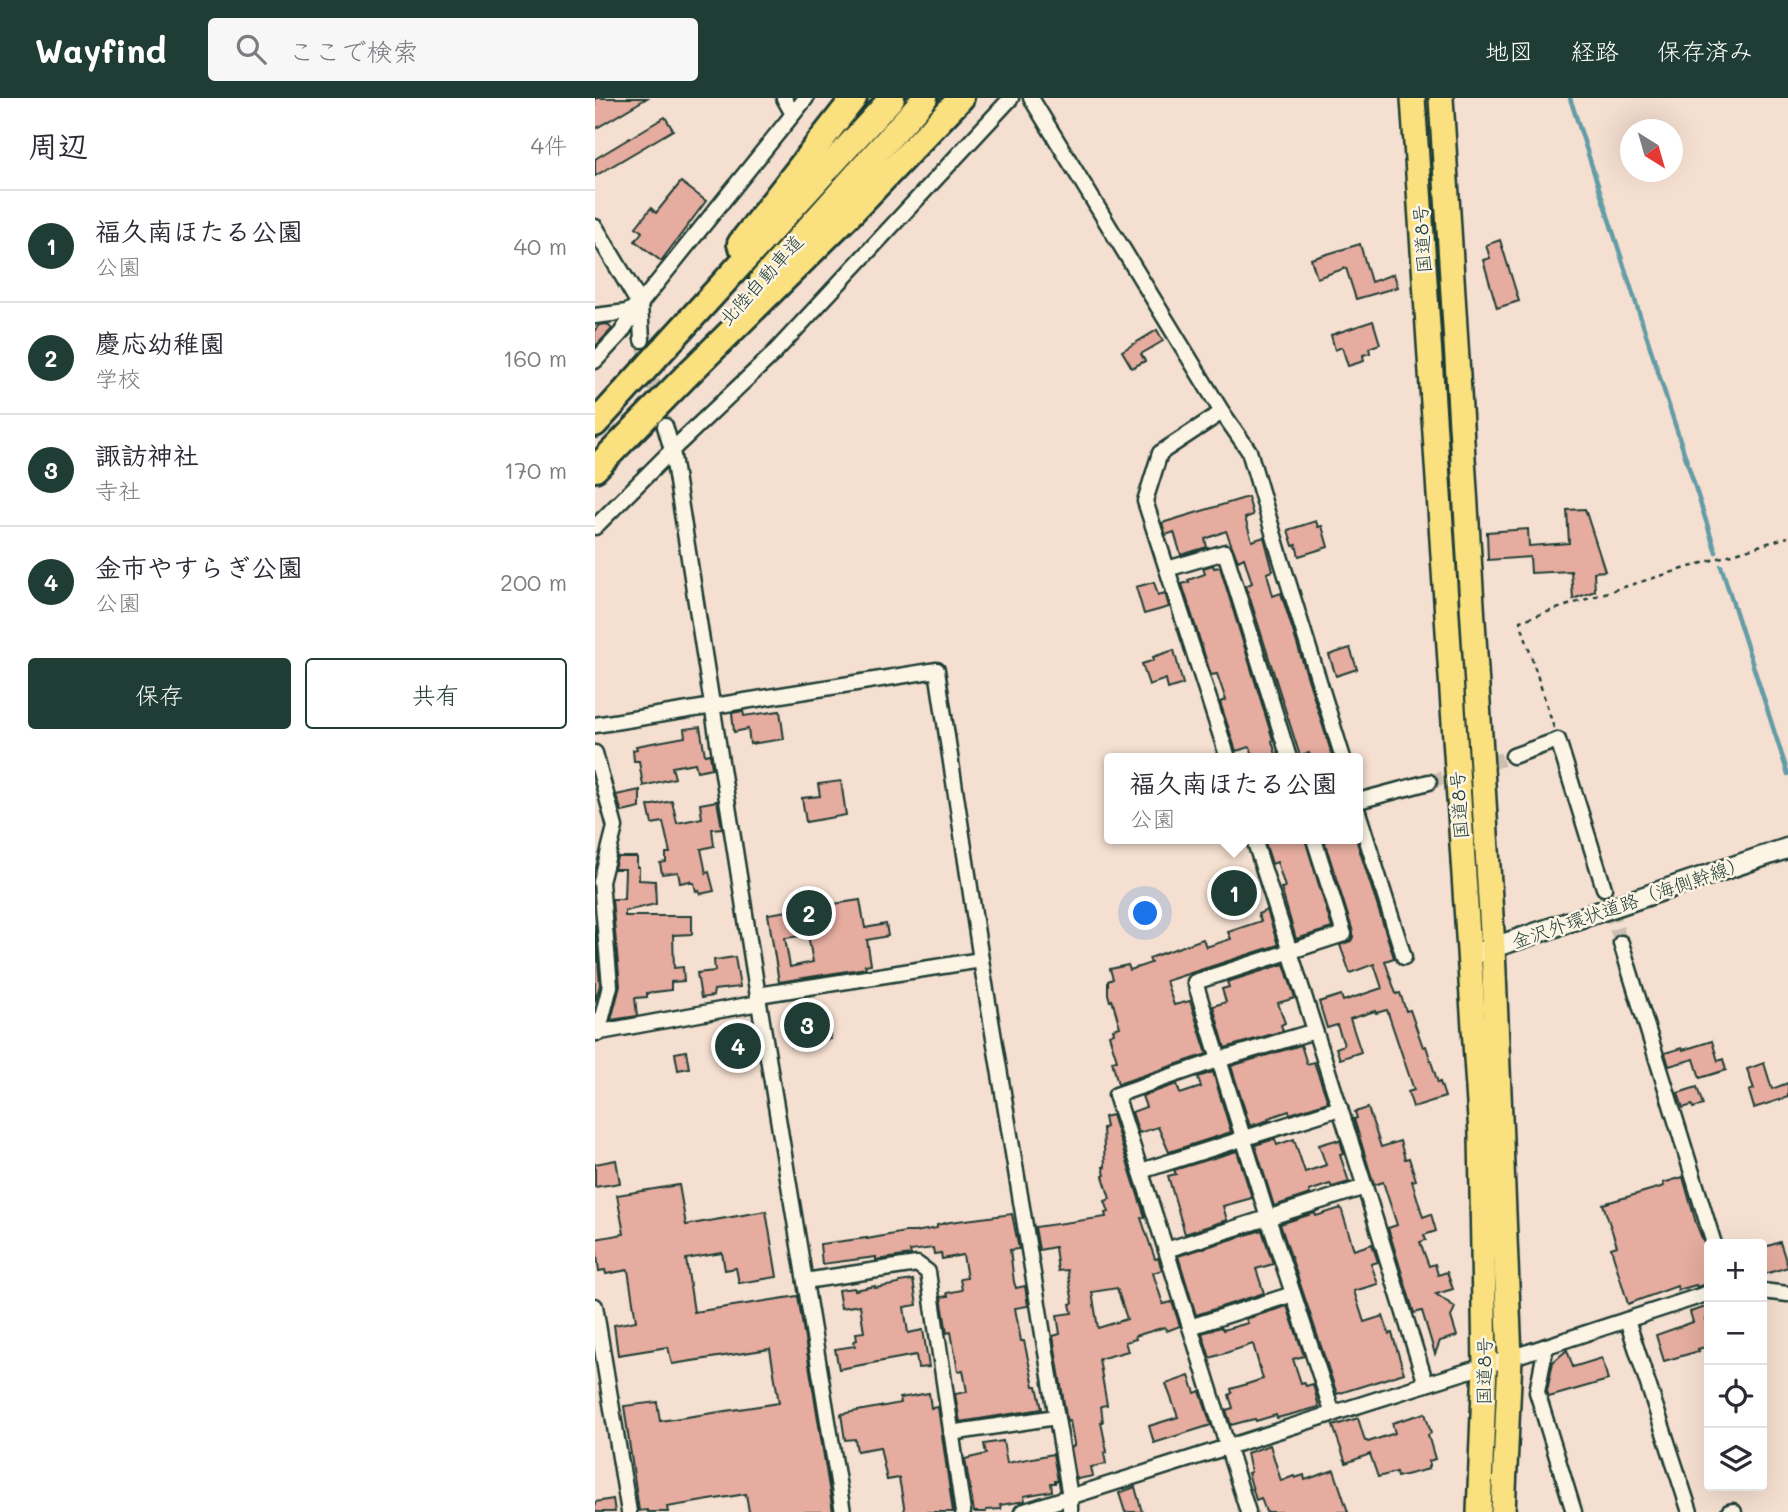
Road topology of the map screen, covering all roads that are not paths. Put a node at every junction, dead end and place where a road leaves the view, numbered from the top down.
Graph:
1 (784, 98) edge
2 (806, 98) edge
3 (854, 98) edge
4 (892, 98) edge
5 (925, 98) edge
6 (961, 98) edge
7 (1011, 98) edge
8 (1031, 98) edge
9 (1413, 98) edge
10 (1441, 98) edge
11 (793, 114) junction
12 (595, 228) edge
13 (640, 304) junction
14 (595, 316) edge
15 (642, 340) tunnel mouth
16 (595, 361) edge
17 (1222, 412) junction
18 (595, 424) edge
19 (665, 426) tunnel mouth
20 (672, 450) junction
21 (595, 461) edge
22 (595, 469) edge
23 (595, 527) edge
24 (1167, 569) junction
25 (713, 706) junction
26 (595, 726) edge
27 (595, 753) edge
28 (1226, 753) edge
29 (1287, 753) edge
30 (1341, 753) edge
31 (1513, 756) tunnel mouth
32 (1429, 782) tunnel mouth
33 (1363, 800) edge
34 (1363, 828) edge
35 (1256, 844) edge
36 (1316, 844) edge
37 (1788, 848) edge
38 (1604, 888) tunnel mouth
39 (1621, 943) tunnel mouth
40 (1493, 948) junction
41 (1290, 952) junction
42 (1469, 955) junction
43 (1403, 957) dead end
44 (981, 960) junction
45 (759, 999) junction
46 (1315, 1031) junction
47 (597, 1033) edge
48 (1218, 1060) junction
49 (1340, 1108) junction
50 (1242, 1138) junction
51 (1141, 1171) junction
52 (1365, 1187) junction
53 (1268, 1218) junction
54 (1712, 1239) edge
55 (1166, 1250) junction
56 (805, 1281) junction
57 (1767, 1292) edge
58 (1293, 1294) junction
59 (1788, 1294) edge
60 (1704, 1295) edge
61 (595, 1310) edge
62 (1627, 1320) junction
63 (1190, 1327) junction
64 (1546, 1346) junction
65 (1510, 1359) junction
66 (1485, 1366) junction
67 (1426, 1384) junction
68 (1333, 1414) junction
69 (1056, 1417) junction
70 (951, 1433) junction
71 (1228, 1447) junction
72 (1070, 1505) edge
73 (629, 1512) edge
74 (843, 1512) edge
75 (963, 1512) edge
76 (1021, 1512) edge
77 (1248, 1512) edge
78 (1479, 1512) edge
79 (1503, 1512) edge
80 (1574, 1512) edge
81 (1690, 1512) edge

1 - 11 street
2 - 11 street
3 - 18 highway
4 - 18 highway, 北陸自動車道
5 - 21 highway, 北陸自動車道
6 - 22 highway
7 - 20 street
8 - 17 street
9 - 42 highway, 国道8号
10 - 40 highway, 国道8号
11 - 13 street
12 - 13 street
13 - 14 street
13 - 15 street
13 - 16 street
17 - 24 street
17 - 30 street
19 - 20 street
20 - 23 street
20 - 25 street
24 - 28 street
24 - 29 street
25 - 26 street
25 - 44 street
25 - 45 street
27 - 47 street
31 - 38 street
32 - 33 street
34 - 43 street
35 - 41 street
36 - 41 street
37 - 40 main road, 金沢外環状道路（海側幹線）
39 - 54 street
40 - 42 main road, 金沢外環状道路（海側幹線）
40 - 65 highway, 国道8号
41 - 46 street
41 - 48 street
42 - 66 highway, 国道8号
44 - 45 street
44 - 69 street
45 - 47 street
45 - 56 street
46 - 48 street
46 - 49 street
48 - 50 street
48 - 51 street
49 - 50 street
49 - 52 street
50 - 51 street
50 - 53 street
51 - 55 street
52 - 53 street
52 - 67 street
53 - 55 street
53 - 58 street
55 - 63 street
56 - 70 street
56 - 74 street
57 - 59 street
58 - 63 street
58 - 68 street
60 - 62 street
61 - 73 street
62 - 64 street
62 - 81 street
63 - 71 street
64 - 65 street
64 - 80 street
65 - 66 street
65 - 79 highway, 国道8号
66 - 67 street
66 - 78 highway, 国道8号
67 - 68 street
68 - 71 street
69 - 70 street
69 - 72 street
70 - 75 street
71 - 72 street
71 - 77 street
72 - 76 street

